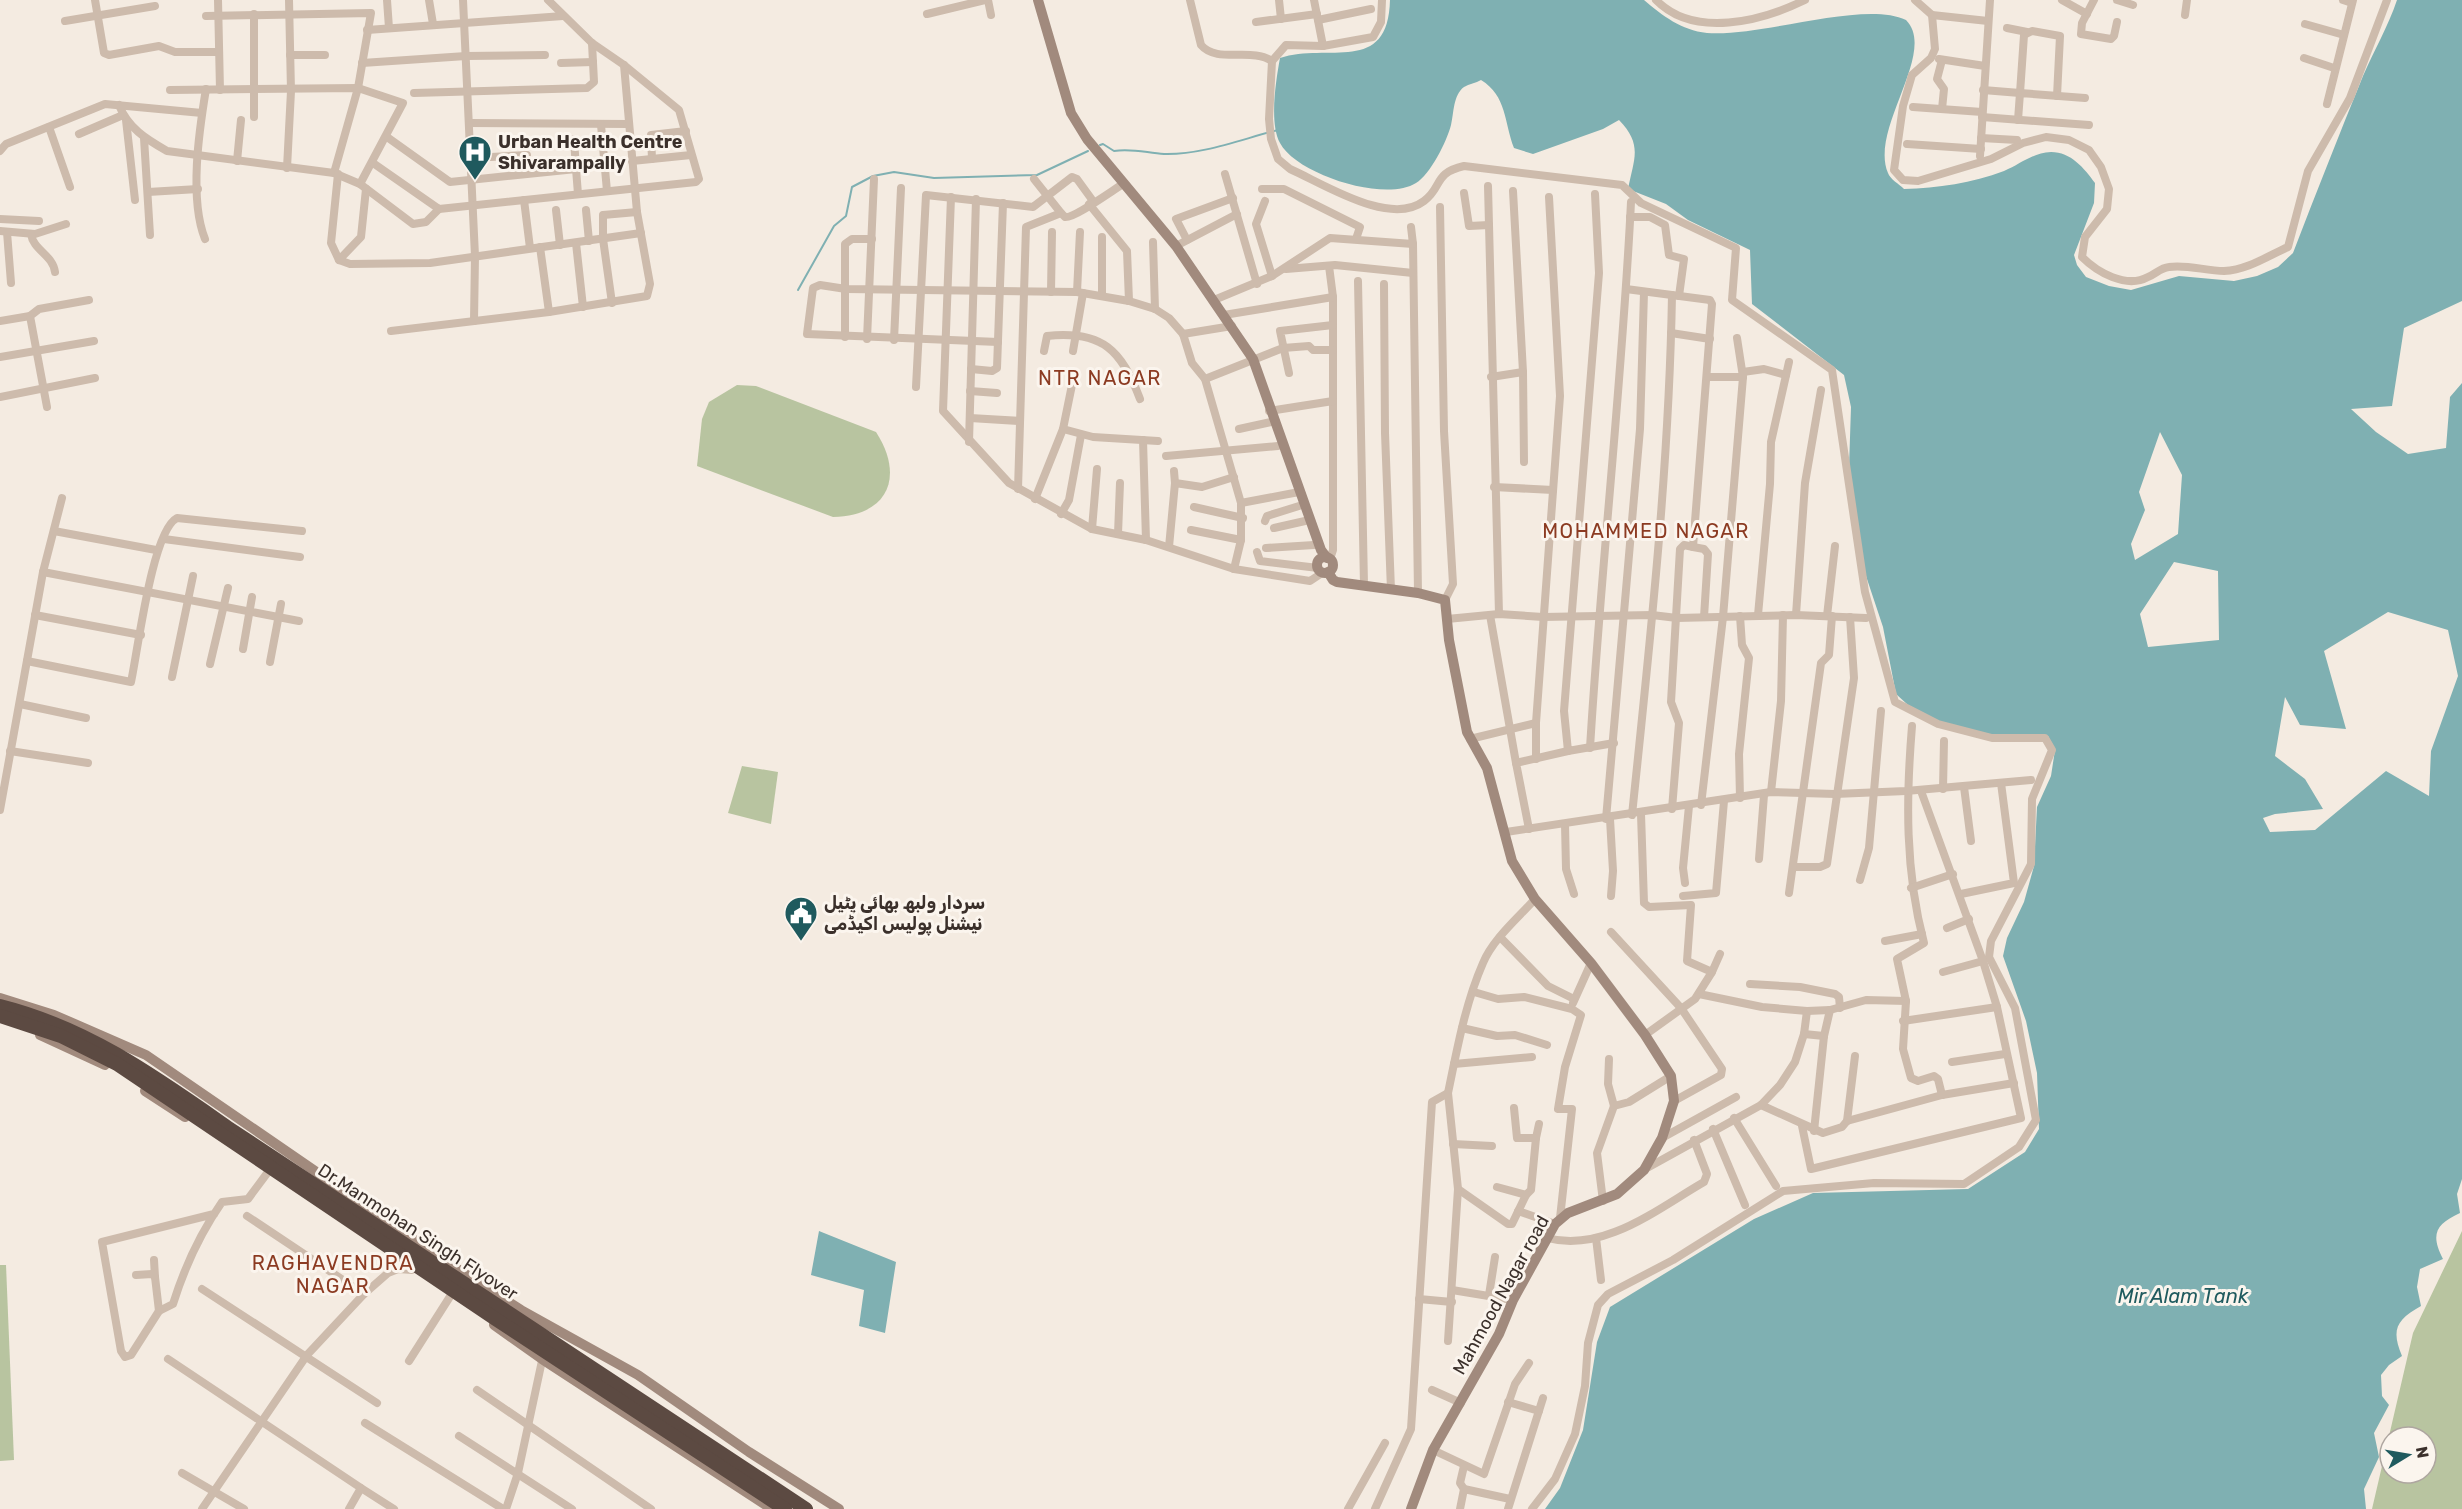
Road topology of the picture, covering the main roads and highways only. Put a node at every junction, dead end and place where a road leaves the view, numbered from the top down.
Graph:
1 (1038, 0) edge
2 (1270, 410) junction
3 (1297, 493) junction
4 (1324, 565) junction
5 (0, 998) edge
6 (0, 1006) edge
7 (0, 1018) edge
8 (331, 1180) junction
9 (315, 1204) junction
10 (772, 1509) edge
11 (785, 1509) edge
12 (806, 1509) edge
13 (839, 1509) edge
14 (1411, 1509) edge

1 - 2 main road
2 - 3 main road
2 - 3 main road
3 - 4 main road
3 - 4 main road
4 - 14 main road, Mahmood Nagar road
5 - 8 main road
6 - 12 highway, Dr.Manmohan Singh Flyover, bridge
7 - 9 main road
7 - 11 highway, Dr.Manmohan Singh Flyover, bridge
8 - 9 main road
8 - 13 main road
9 - 10 main road

